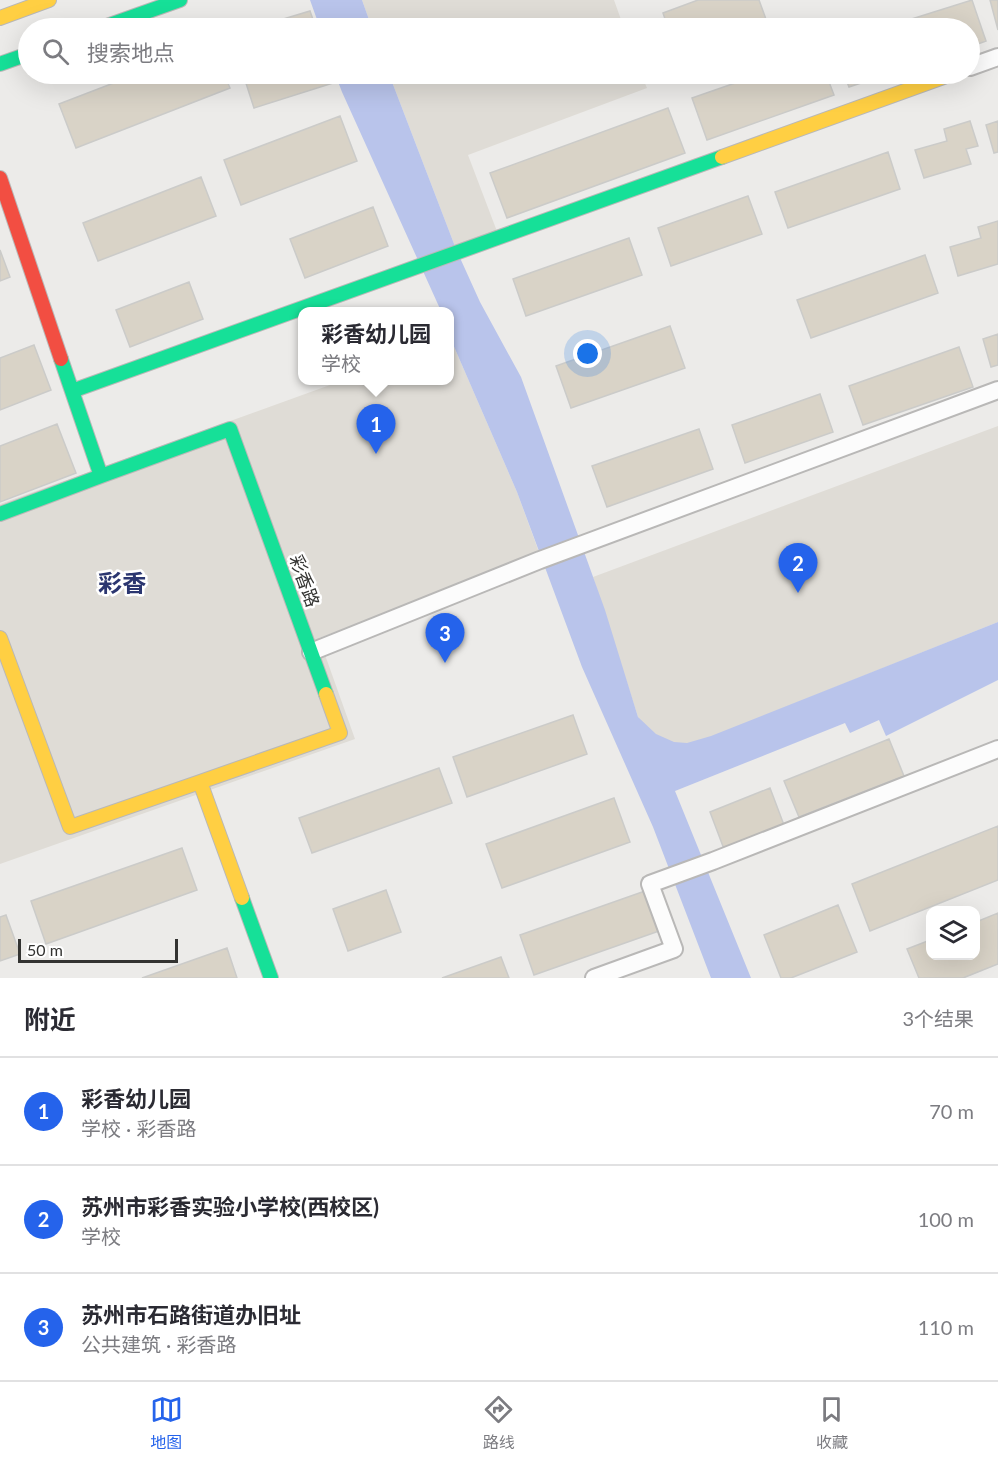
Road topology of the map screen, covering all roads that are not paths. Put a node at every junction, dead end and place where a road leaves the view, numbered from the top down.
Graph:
1 (49, 0) edge
2 (180, 0) edge
3 (0, 18) edge
4 (129, 18) edge
5 (998, 57) edge
6 (18, 58) edge
7 (980, 63) edge
8 (0, 64) edge
9 (924, 84) edge
10 (0, 178) edge
11 (302, 307) edge
12 (298, 309) edge
13 (998, 390) edge
14 (72, 391) junction
15 (101, 476) junction
16 (0, 514) edge
17 (0, 638) edge
18 (311, 652) junction
19 (998, 749) edge
20 (200, 782) junction
21 (271, 978) edge
22 (594, 978) edge

1 - 3 street
2 - 4 street
5 - 7 street
6 - 8 street
9 - 11 street
10 - 14 street
12 - 14 street
13 - 18 street
14 - 15 street
15 - 16 street, 彩香路
15 - 18 street, 彩香路
17 - 20 street, 彩香路
18 - 20 street, 彩香路
19 - 22 street
20 - 21 street

